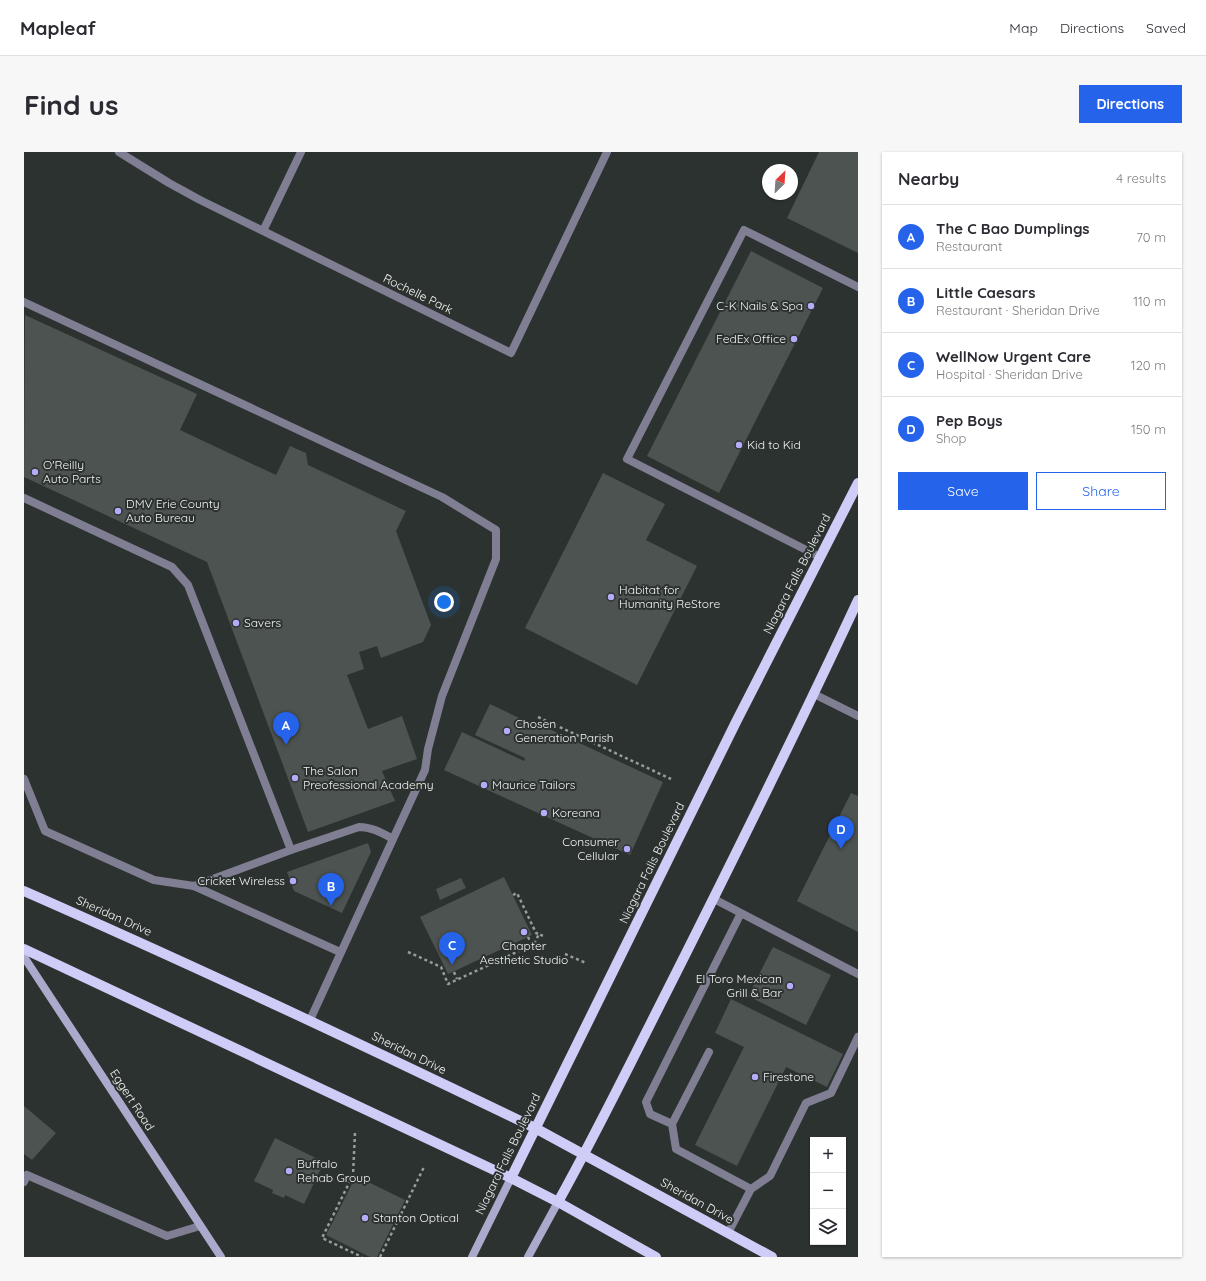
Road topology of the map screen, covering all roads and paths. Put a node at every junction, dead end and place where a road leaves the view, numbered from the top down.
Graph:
1 (119, 152) edge
2 (301, 152) edge
3 (607, 152) edge
4 (263, 231) junction
5 (858, 286) edge
6 (24, 302) edge
7 (858, 483) edge
8 (24, 498) edge
9 (820, 557) junction
10 (858, 600) edge
11 (814, 694) junction
12 (858, 716) edge
13 (538, 717) dead end
14 (24, 779) edge
15 (671, 779) dead end
16 (394, 839) junction
17 (291, 850) junction
18 (194, 886) junction
19 (24, 891) edge
20 (513, 895) dead end
21 (714, 899) junction
22 (741, 913) junction
23 (539, 934) junction
24 (528, 937) dead end
25 (546, 937) dead end
26 (532, 945) junction
27 (24, 949) edge
28 (340, 952) junction
29 (408, 952) dead end
30 (565, 954) dead end
31 (24, 957) edge
32 (586, 963) dead end
33 (454, 972) dead end
34 (858, 974) edge
35 (457, 980) junction
36 (310, 1020) junction
37 (858, 1037) edge
38 (709, 1052) dead end
39 (672, 1124) junction
40 (535, 1128) junction
41 (355, 1133) dead end
42 (584, 1155) junction
43 (424, 1167) dead end
44 (511, 1178) junction
45 (24, 1182) edge
46 (751, 1189) junction
47 (558, 1202) junction
48 (200, 1226) junction
49 (728, 1233) junction
50 (221, 1257) edge
51 (362, 1257) edge
52 (380, 1257) edge
53 (472, 1257) edge
54 (528, 1257) edge
55 (656, 1257) edge
56 (772, 1257) edge

1 - 4 street, Rochelle Park
2 - 4 street
3 - 4 street, Rochelle Park
5 - 9 street
6 - 16 street
7 - 9 main road, Niagara Falls Boulevard
8 - 17 street
9 - 40 main road, Niagara Falls Boulevard
10 - 11 main road
11 - 12 street
11 - 21 main road
13 - 15 path
14 - 18 street
16 - 17 street
16 - 28 street
17 - 18 street
18 - 28 street
19 - 36 main road, Sheridan Drive
20 - 23 path
21 - 22 street
21 - 42 main road
22 - 34 street
22 - 39 street
23 - 25 path
23 - 26 path
24 - 26 path
26 - 35 path
27 - 44 main road
28 - 36 street
29 - 35 path
30 - 32 path
31 - 48 main road, Eggert Road
33 - 35 path
36 - 40 main road, Sheridan Drive
37 - 46 street
38 - 39 street
39 - 46 street
40 - 42 main road, Sheridan Drive
40 - 44 main road, Niagara Falls Boulevard
41 - 51 path
42 - 47 main road
42 - 49 main road, Sheridan Drive
43 - 52 path
44 - 47 main road
44 - 53 main road, Niagara Falls Boulevard
45 - 48 street
46 - 49 street
47 - 54 main road
47 - 55 main road
48 - 50 main road, Eggert Road
49 - 56 main road, Sheridan Drive

